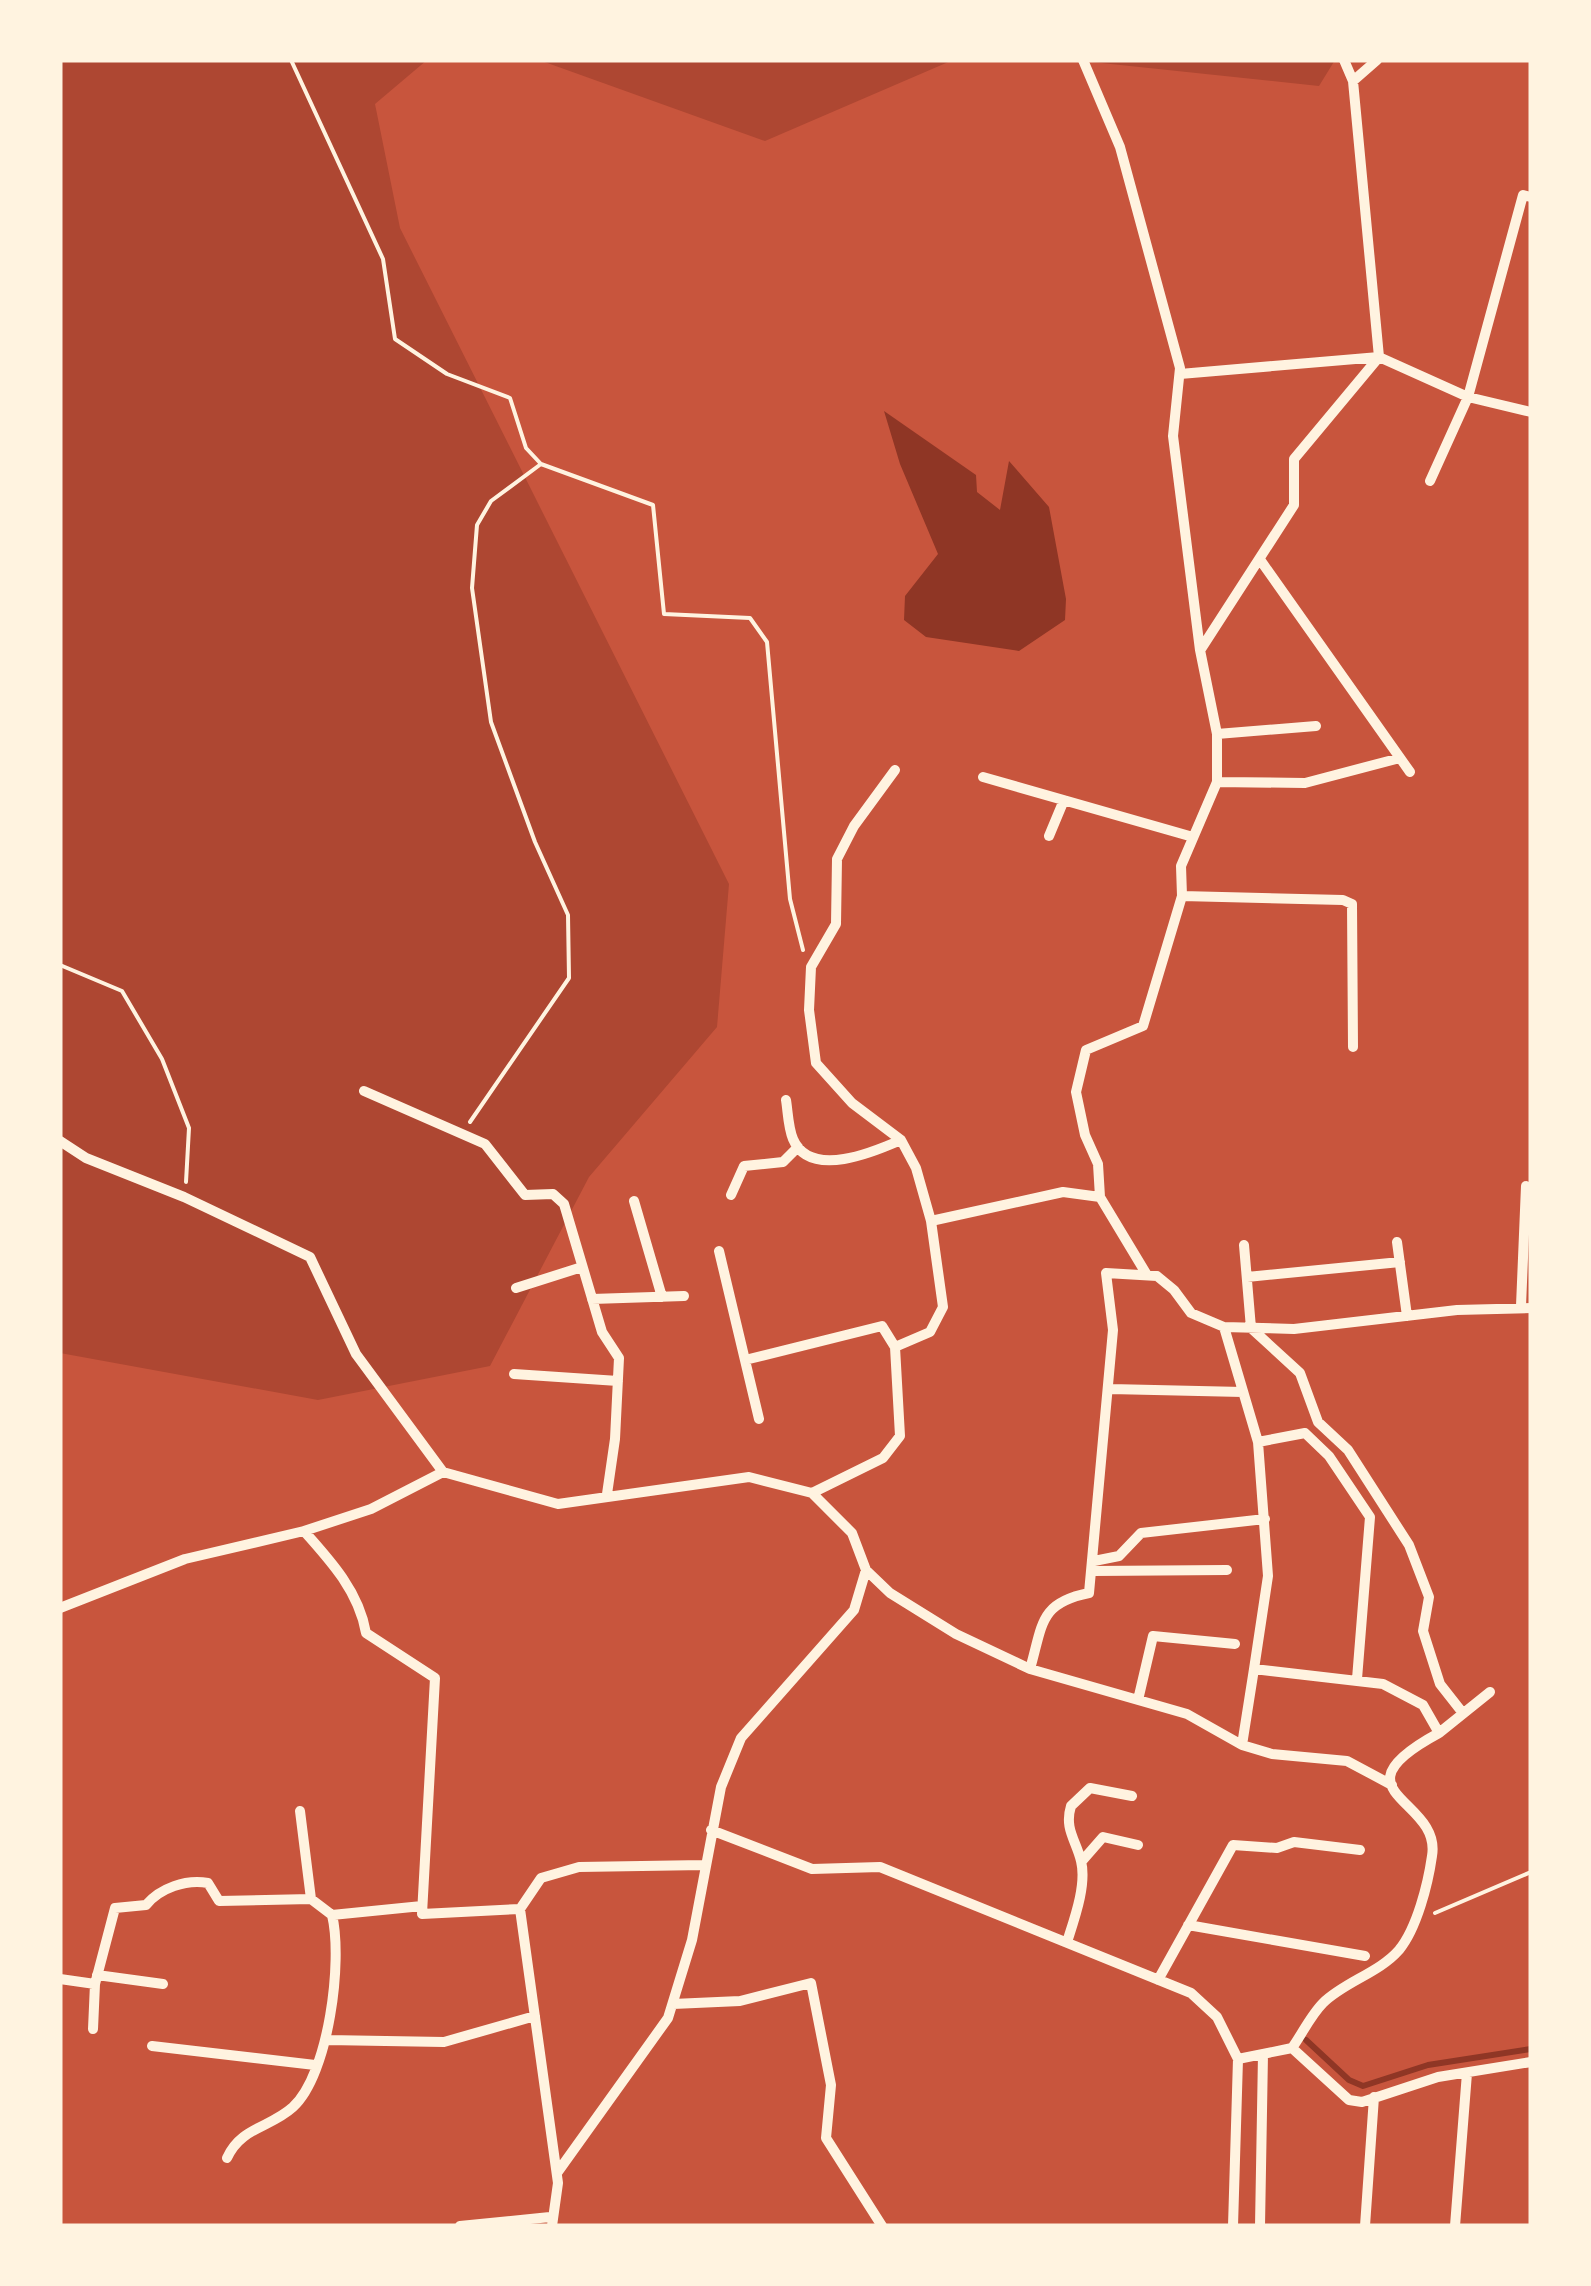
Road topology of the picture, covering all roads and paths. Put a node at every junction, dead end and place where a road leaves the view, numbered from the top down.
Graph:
1 (291, 60) edge
2 (1082, 60) edge
3 (1344, 60) edge
4 (1377, 60) edge
5 (1353, 81) junction
6 (1531, 197) edge
7 (1379, 357) junction
8 (1180, 374) junction
9 (1468, 396) junction
10 (1531, 412) edge
11 (541, 464) junction
12 (1430, 481) dead end
13 (1261, 560) junction
14 (1200, 650) junction
15 (1316, 726) dead end
16 (1217, 734) junction
17 (1400, 758) junction
18 (895, 770) dead end
19 (1410, 772) dead end
20 (984, 777) dead end
21 (1218, 782) junction
22 (1064, 800) junction
23 (1049, 836) dead end
24 (1194, 837) junction
25 (1182, 896) junction
26 (60, 965) edge
27 (811, 968) junction
28 (1352, 1047) dead end
29 (364, 1091) dead end
30 (786, 1100) dead end
31 (463, 1132) junction
32 (902, 1140) junction
33 (60, 1141) edge
34 (798, 1147) junction
35 (1526, 1186) dead end
36 (731, 1195) dead end
37 (1100, 1196) junction
38 (184, 1197) junction
39 (634, 1201) dead end
40 (932, 1221) junction
41 (1398, 1242) dead end
42 (1244, 1245) dead end
43 (719, 1251) dead end
44 (1400, 1262) junction
45 (582, 1267) junction
46 (1147, 1275) junction
47 (1246, 1277) junction
48 (516, 1288) dead end
49 (684, 1296) dead end
50 (662, 1297) junction
51 (592, 1298) junction
52 (1526, 1307) edge
53 (1407, 1316) junction
54 (1224, 1327) junction
55 (1251, 1328) junction
56 (896, 1347) junction
57 (745, 1360) junction
58 (514, 1374) dead end
59 (618, 1381) junction
60 (1110, 1390) junction
61 (1243, 1392) junction
62 (759, 1419) dead end
63 (1258, 1442) junction
64 (443, 1472) junction
65 (812, 1493) junction
66 (607, 1494) junction
67 (1265, 1519) junction
68 (304, 1531) junction
69 (1093, 1566) junction
70 (866, 1570) junction
71 (1227, 1570) dead end
72 (60, 1608) edge
73 (1236, 1644) dead end
74 (1030, 1668) junction
75 (1254, 1669) junction
76 (1357, 1679) junction
77 (1490, 1692) dead end
78 (1138, 1700) junction
79 (1462, 1712) junction
80 (1438, 1733) junction
81 (1242, 1745) junction
82 (1392, 1785) junction
83 (1132, 1796) dead end
84 (300, 1811) dead end
85 (711, 1830) junction
86 (1138, 1845) dead end
87 (1360, 1850) dead end
88 (1082, 1861) junction
89 (704, 1865) junction
90 (1531, 1872) edge
91 (311, 1899) junction
92 (422, 1906) junction
93 (520, 1909) junction
94 (332, 1915) junction
95 (1188, 1925) junction
96 (1411, 1929) junction
97 (1067, 1942) junction
98 (1365, 1956) dead end
99 (60, 1979) edge
100 (96, 1979) junction
101 (1158, 1980) junction
102 (163, 1984) dead end
103 (673, 2004) junction
104 (535, 2016) junction
105 (93, 2028) dead end
106 (327, 2040) junction
107 (152, 2046) dead end
108 (1292, 2048) junction
109 (1263, 2054) junction
110 (1238, 2059) junction
111 (1531, 2062) edge
112 (314, 2065) junction
113 (1467, 2073) junction
114 (1374, 2098) junction
115 (227, 2158) dead end
116 (556, 2173) junction
117 (551, 2222) edge
118 (460, 2226) edge
119 (882, 2226) edge
120 (1233, 2226) edge
121 (1260, 2226) edge
122 (1364, 2226) edge
123 (1455, 2226) edge

1 - 11 path
2 - 8 street
3 - 5 street
4 - 5 street
5 - 7 street
6 - 9 street
7 - 8 street
7 - 9 street
7 - 13 street
8 - 14 street
9 - 10 street
9 - 12 street
11 - 27 path
11 - 31 path
13 - 14 street
13 - 17 street
14 - 16 street
15 - 16 street
16 - 21 street
17 - 19 street
17 - 21 street
18 - 27 street
20 - 22 street
21 - 24 street
22 - 23 street
22 - 24 street
24 - 25 street
25 - 28 street
25 - 37 street
26 - 38 path
27 - 32 street
29 - 31 street
30 - 34 street
31 - 45 street
32 - 34 street
32 - 40 street
33 - 38 street
34 - 36 street
35 - 52 street
37 - 40 street
37 - 46 street
38 - 64 street
39 - 50 street
40 - 56 street
41 - 44 street
42 - 47 street
43 - 57 street
44 - 47 street
44 - 53 street
45 - 48 street
45 - 51 street
46 - 54 street
46 - 60 street
47 - 55 street
49 - 50 street
50 - 51 street
51 - 59 street
52 - 53 street
53 - 55 street
54 - 55 street
54 - 61 street
55 - 79 street
56 - 57 street
56 - 65 street
57 - 62 street
58 - 59 street
59 - 66 street
60 - 61 street
60 - 69 street
61 - 63 street
63 - 67 street
63 - 76 street
64 - 66 street
64 - 68 street
65 - 66 street
65 - 70 street
67 - 69 street
67 - 75 street
68 - 72 street
68 - 92 street
69 - 71 street
69 - 74 street
70 - 74 street
70 - 85 street
73 - 78 street
74 - 78 street
75 - 76 street
75 - 81 street
76 - 80 street
77 - 79 street
78 - 81 street
79 - 80 street
80 - 82 street
81 - 82 street
82 - 96 street
83 - 88 street
84 - 91 street
85 - 89 street
85 - 97 street
86 - 88 street
87 - 95 street
88 - 97 street
89 - 93 street
89 - 103 street
90 - 96 path
91 - 94 street
91 - 100 street
92 - 93 street
92 - 94 street
93 - 104 street
94 - 106 street
95 - 98 street
95 - 101 street
96 - 108 street
97 - 101 street
99 - 100 street
100 - 102 street
100 - 105 street
101 - 110 street
103 - 116 street
103 - 119 street
104 - 106 street
104 - 116 street
106 - 112 street
107 - 112 street
108 - 109 street
108 - 114 street
109 - 110 street
109 - 121 street
110 - 120 street
111 - 113 street
112 - 115 street
113 - 114 street
113 - 123 street
114 - 122 street
116 - 117 street
117 - 118 street

